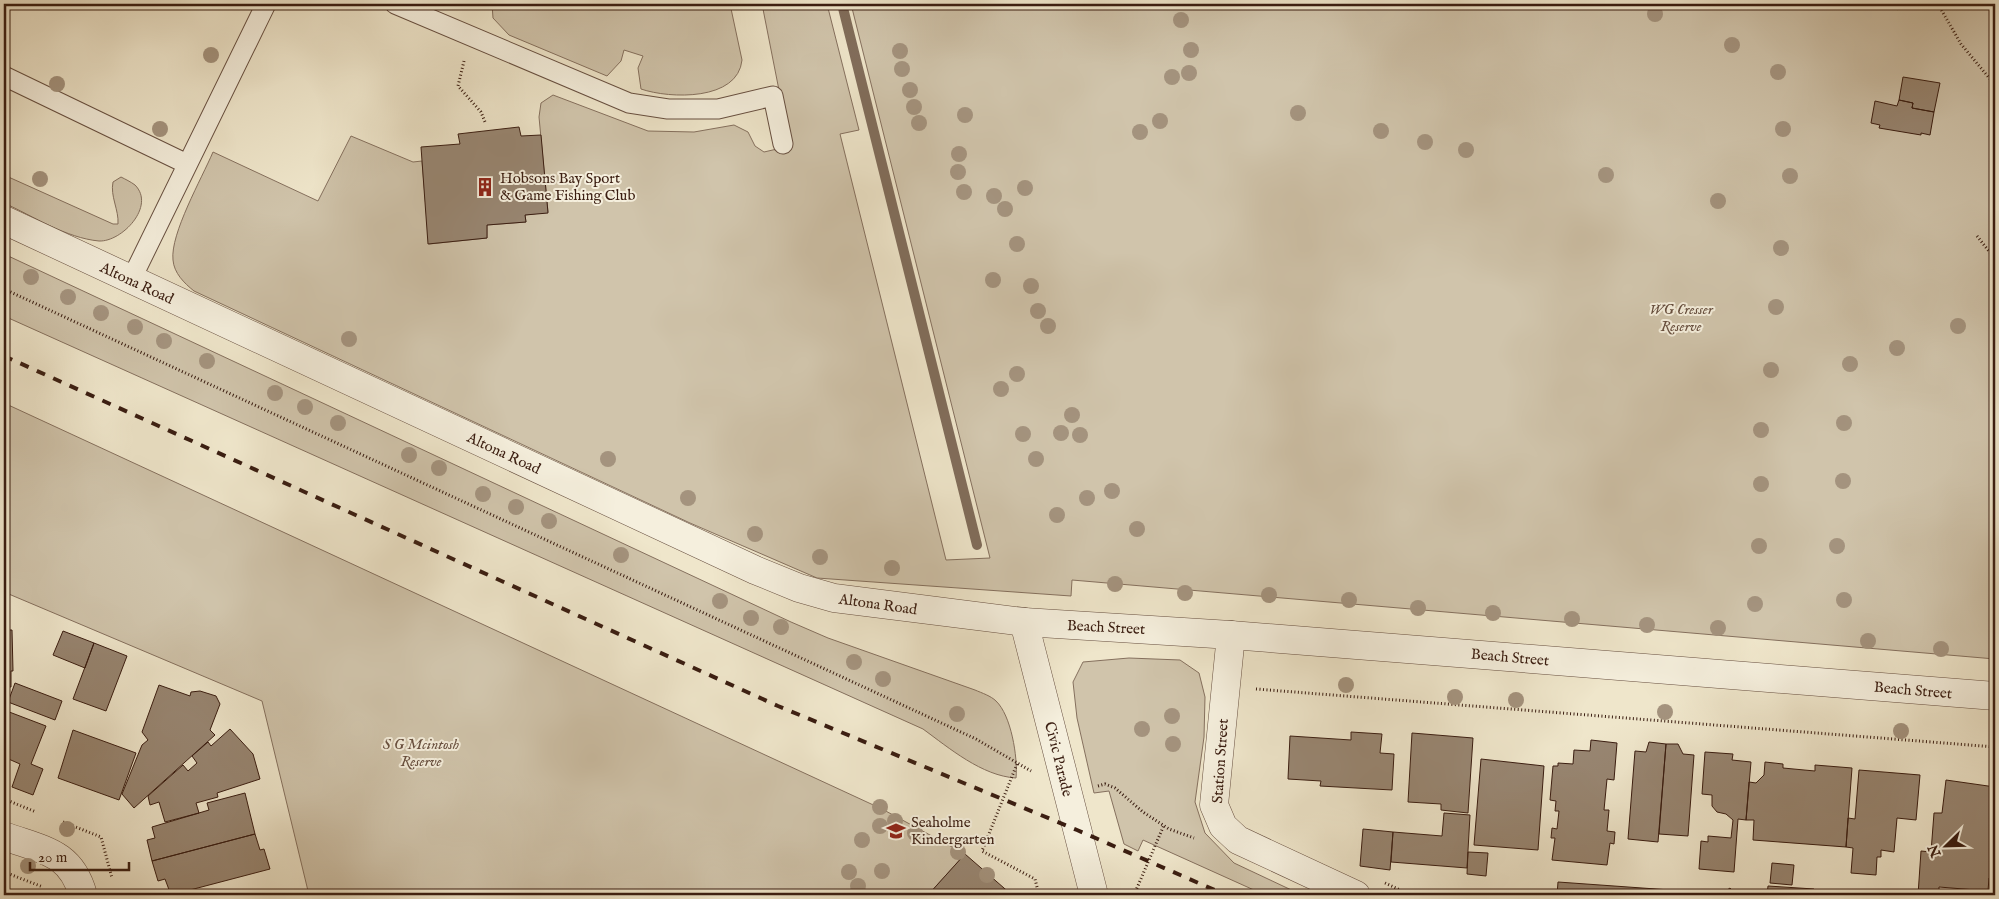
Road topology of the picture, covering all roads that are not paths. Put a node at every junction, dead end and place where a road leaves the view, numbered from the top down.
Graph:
1 (266, 4) edge
2 (395, 4) edge
3 (4, 76) edge
4 (783, 144) dead end
5 (187, 164) junction
6 (4, 220) edge
7 (131, 280) junction
8 (1024, 622) junction
9 (1231, 635) junction
10 (1995, 696) edge
11 (4, 836) edge
12 (83, 895) edge
13 (1094, 895) edge
14 (1356, 895) edge

1 - 5 lane
2 - 4 lane
3 - 5 lane
5 - 7 lane
6 - 7 street, Altona Road
7 - 8 street, Altona Road
8 - 9 street, Beach Street
8 - 13 street, Civic Parade
9 - 10 street, Beach Street
9 - 14 street, Station Street
11 - 12 street

